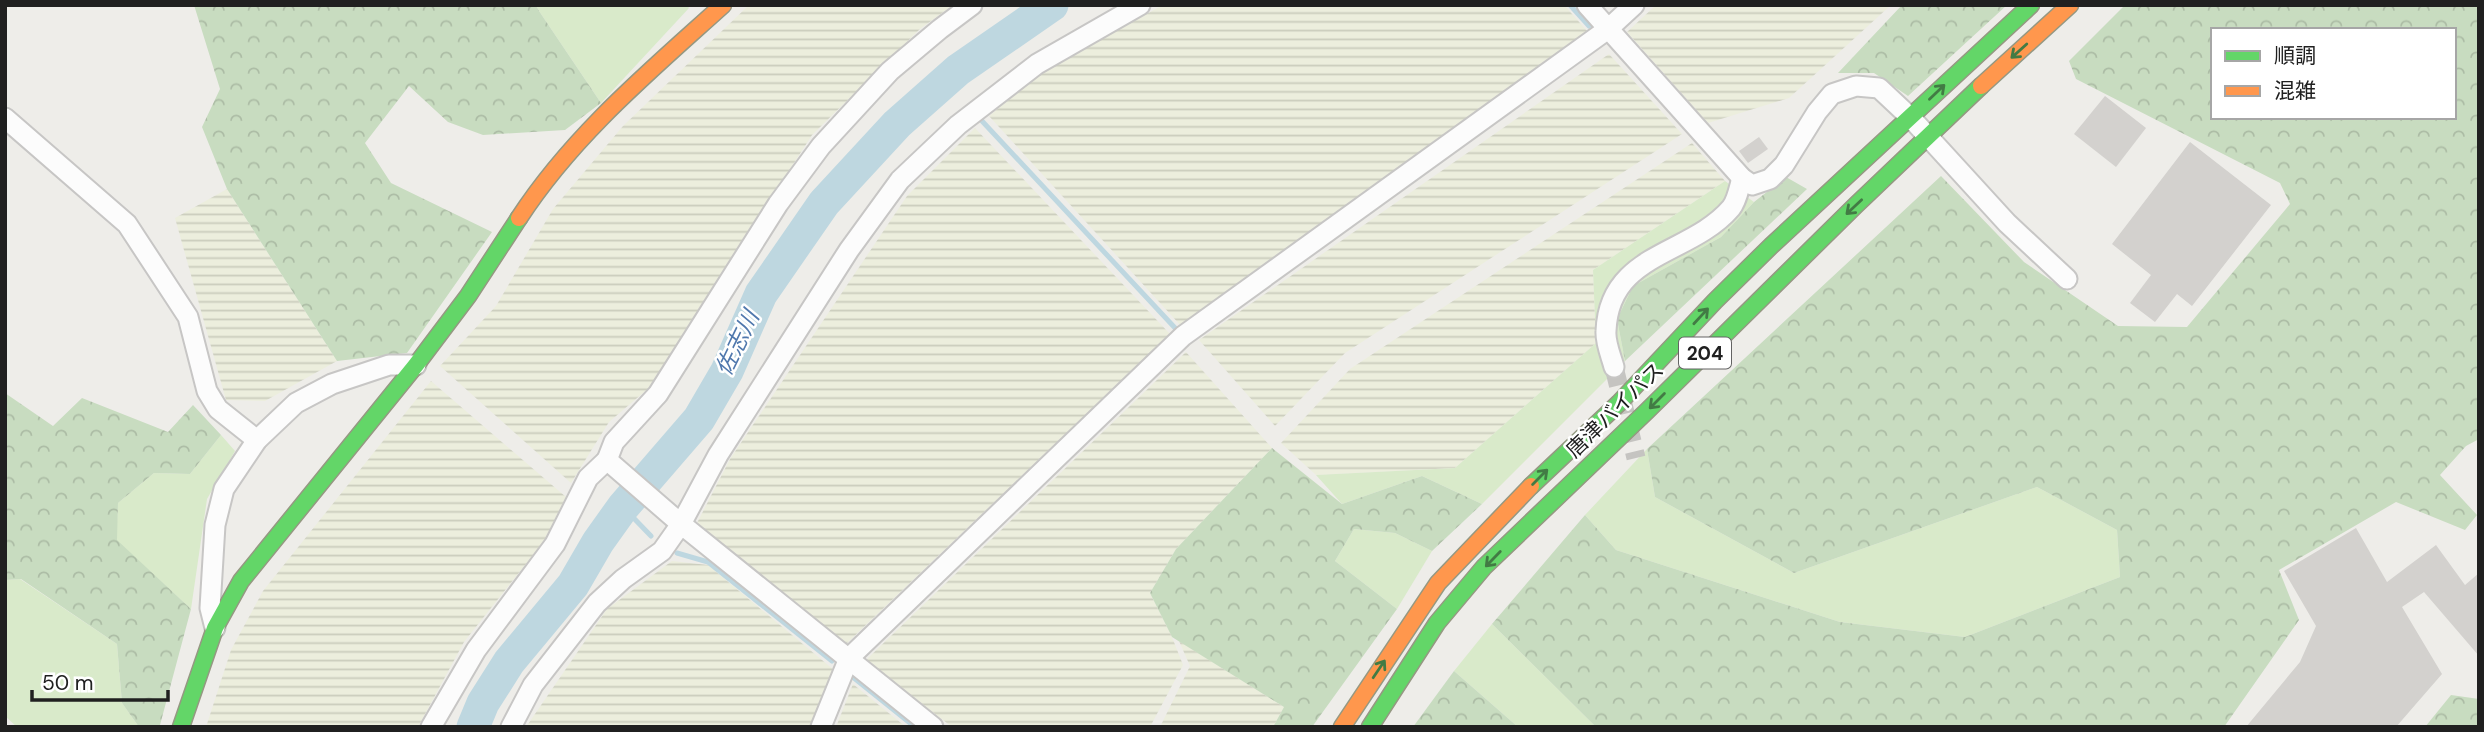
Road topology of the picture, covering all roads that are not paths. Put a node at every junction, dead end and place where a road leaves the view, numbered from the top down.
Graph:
1 (723, 5) edge
2 (972, 5) edge
3 (1140, 5) edge
4 (1587, 5) edge
5 (1634, 5) edge
6 (2031, 5) edge
7 (2070, 5) edge
8 (1608, 29) junction
9 (5, 118) edge
10 (1911, 118) junction
11 (1928, 138) junction
12 (1742, 178) junction
13 (2067, 279) dead end
14 (416, 365) junction
15 (1614, 368) tunnel mouth
16 (257, 440) junction
17 (609, 463) junction
18 (676, 520) junction
19 (215, 628) junction
20 (849, 658) junction
21 (181, 727) edge
22 (430, 727) edge
23 (512, 727) edge
24 (821, 727) edge
25 (933, 727) edge
26 (1342, 727) edge
27 (1370, 727) edge

1 - 14 main road
2 - 17 street
3 - 18 street
4 - 8 street
5 - 8 street
10 -> 6 main road, 唐津バイパス / 204
7 -> 11 main road, 唐津バイパス / 204
8 - 12 street
8 - 20 street
9 - 16 street
10 - 11 street
10 - 12 street
26 -> 10 main road, 唐津バイパス / 204
11 - 13 street
11 -> 27 main road, 唐津バイパス / 204
12 - 15 street
14 - 16 street
14 - 19 main road
16 - 19 street
17 - 18 street
17 - 22 street
18 - 20 street
18 - 23 street
19 - 21 main road
20 - 24 street
20 - 25 street

